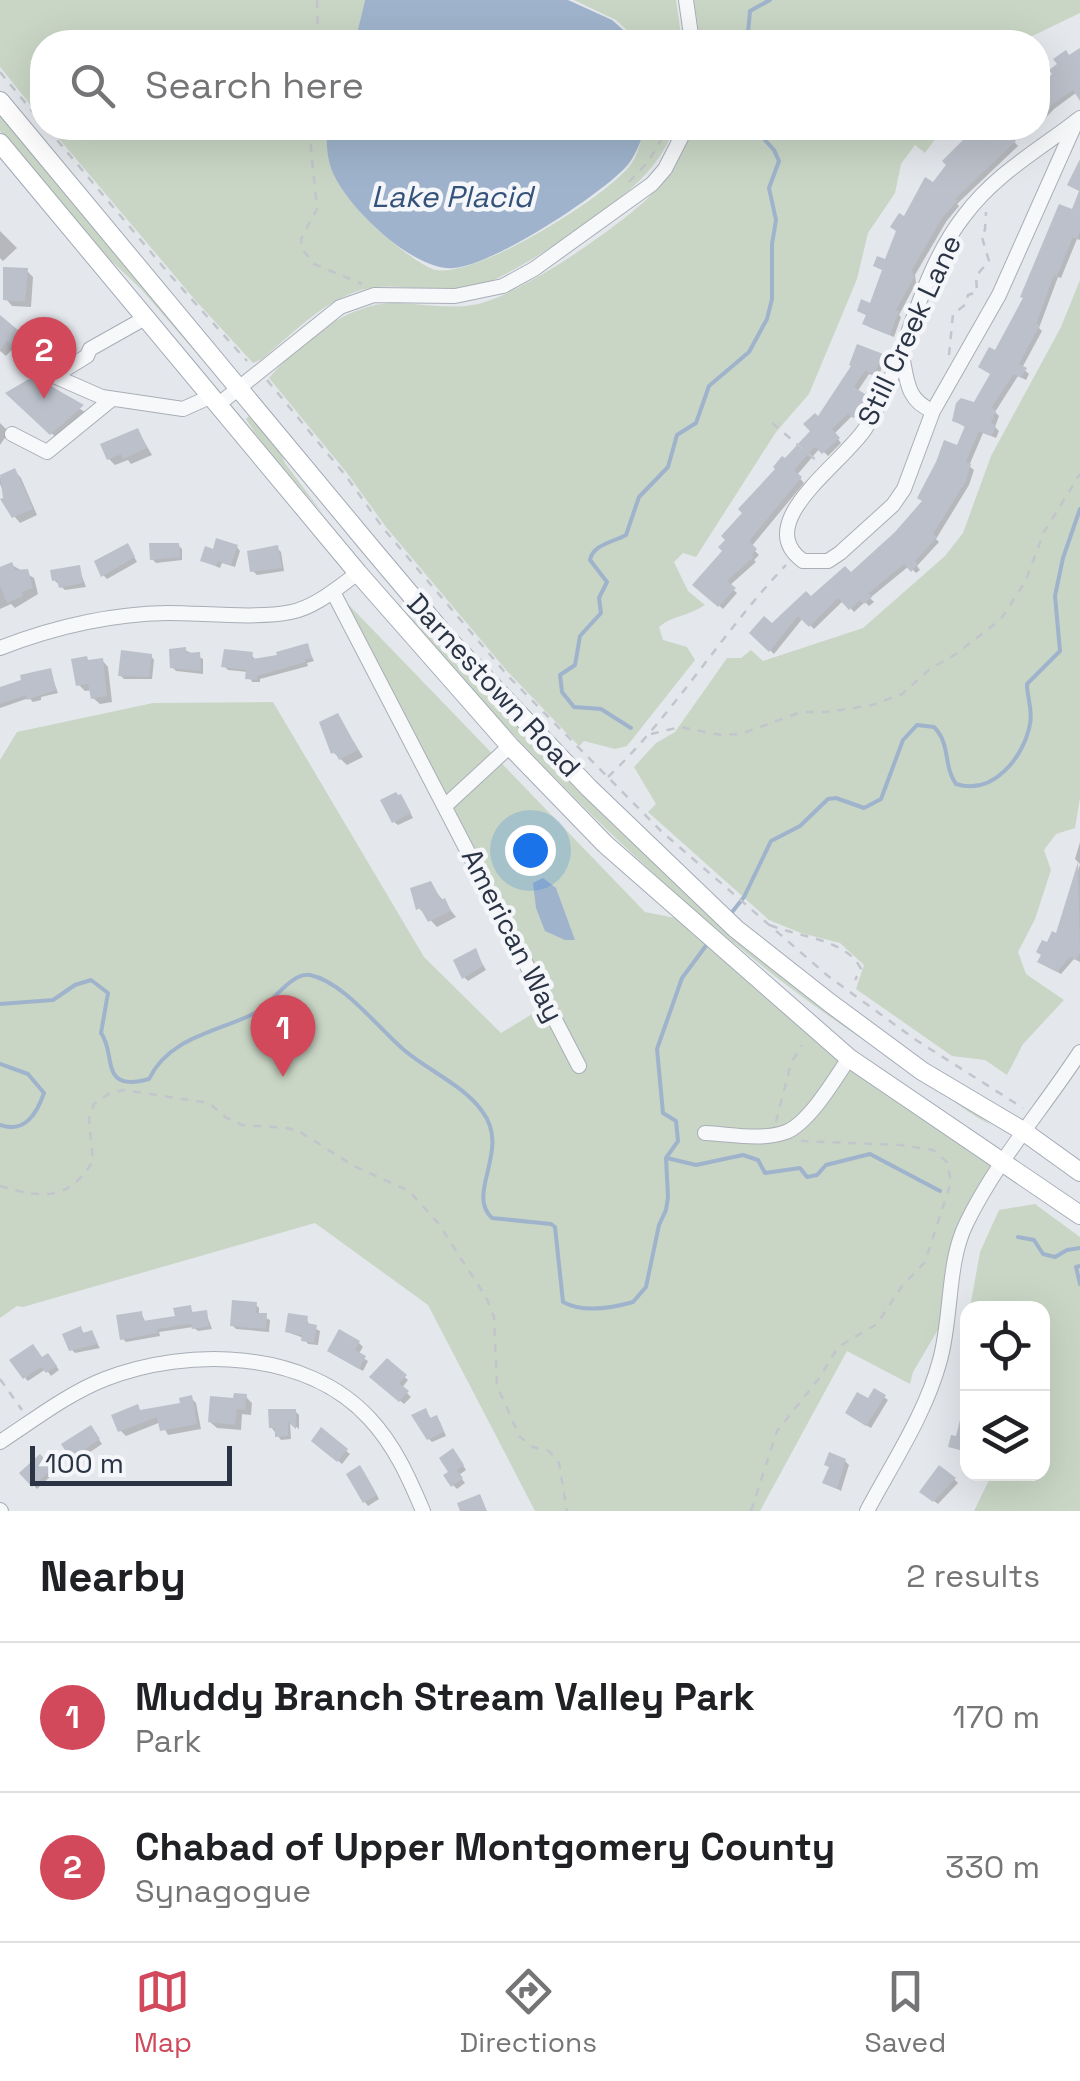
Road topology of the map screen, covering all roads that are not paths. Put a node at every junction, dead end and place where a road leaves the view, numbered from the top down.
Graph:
1 (686, 0) edge
2 (690, 30) edge
3 (0, 101) edge
4 (1079, 119) edge
5 (30, 137) edge
6 (1050, 139) edge
7 (33, 140) edge
8 (680, 140) edge
9 (1048, 140) edge
10 (0, 142) edge
11 (147, 318) junction
12 (902, 354) junction
13 (240, 387) junction
14 (112, 398) junction
15 (216, 400) junction
16 (933, 411) junction
17 (12, 434) dead end
18 (358, 573) junction
19 (332, 592) junction
20 (0, 648) edge
21 (510, 746) junction
22 (446, 805) junction
23 (1080, 1052) edge
24 (849, 1058) junction
25 (579, 1066) dead end
26 (705, 1133) dead end
27 (1018, 1138) junction
28 (1080, 1172) edge
29 (1080, 1215) edge
30 (0, 1442) edge
31 (424, 1511) edge
32 (867, 1511) edge

1 - 2 street
3 - 5 main road, Darnestown Road
4 - 6 street, Still Creek Lane
4 - 16 street, Still Creek Lane
7 - 13 main road, Darnestown Road
8 - 13 street
9 - 12 street, Still Creek Lane
10 - 11 main road, Darnestown Road
11 - 14 street
11 - 15 main road, Darnestown Road
12 - 16 street
12 - 16 street, Still Creek Lane
13 - 15 street
13 - 27 main road, Darnestown Road
14 - 15 street
14 - 17 street
15 - 18 main road, Darnestown Road
18 - 19 street
18 - 21 main road, Darnestown Road
19 - 20 street
19 - 22 street, American Way
21 - 22 street
21 - 24 main road, Darnestown Road
22 - 25 street, American Way
23 - 27 street
24 - 26 street
24 - 27 main road, Darnestown Road
27 - 28 main road, Darnestown Road
27 - 29 main road, Darnestown Road
27 - 32 street
30 - 31 street

